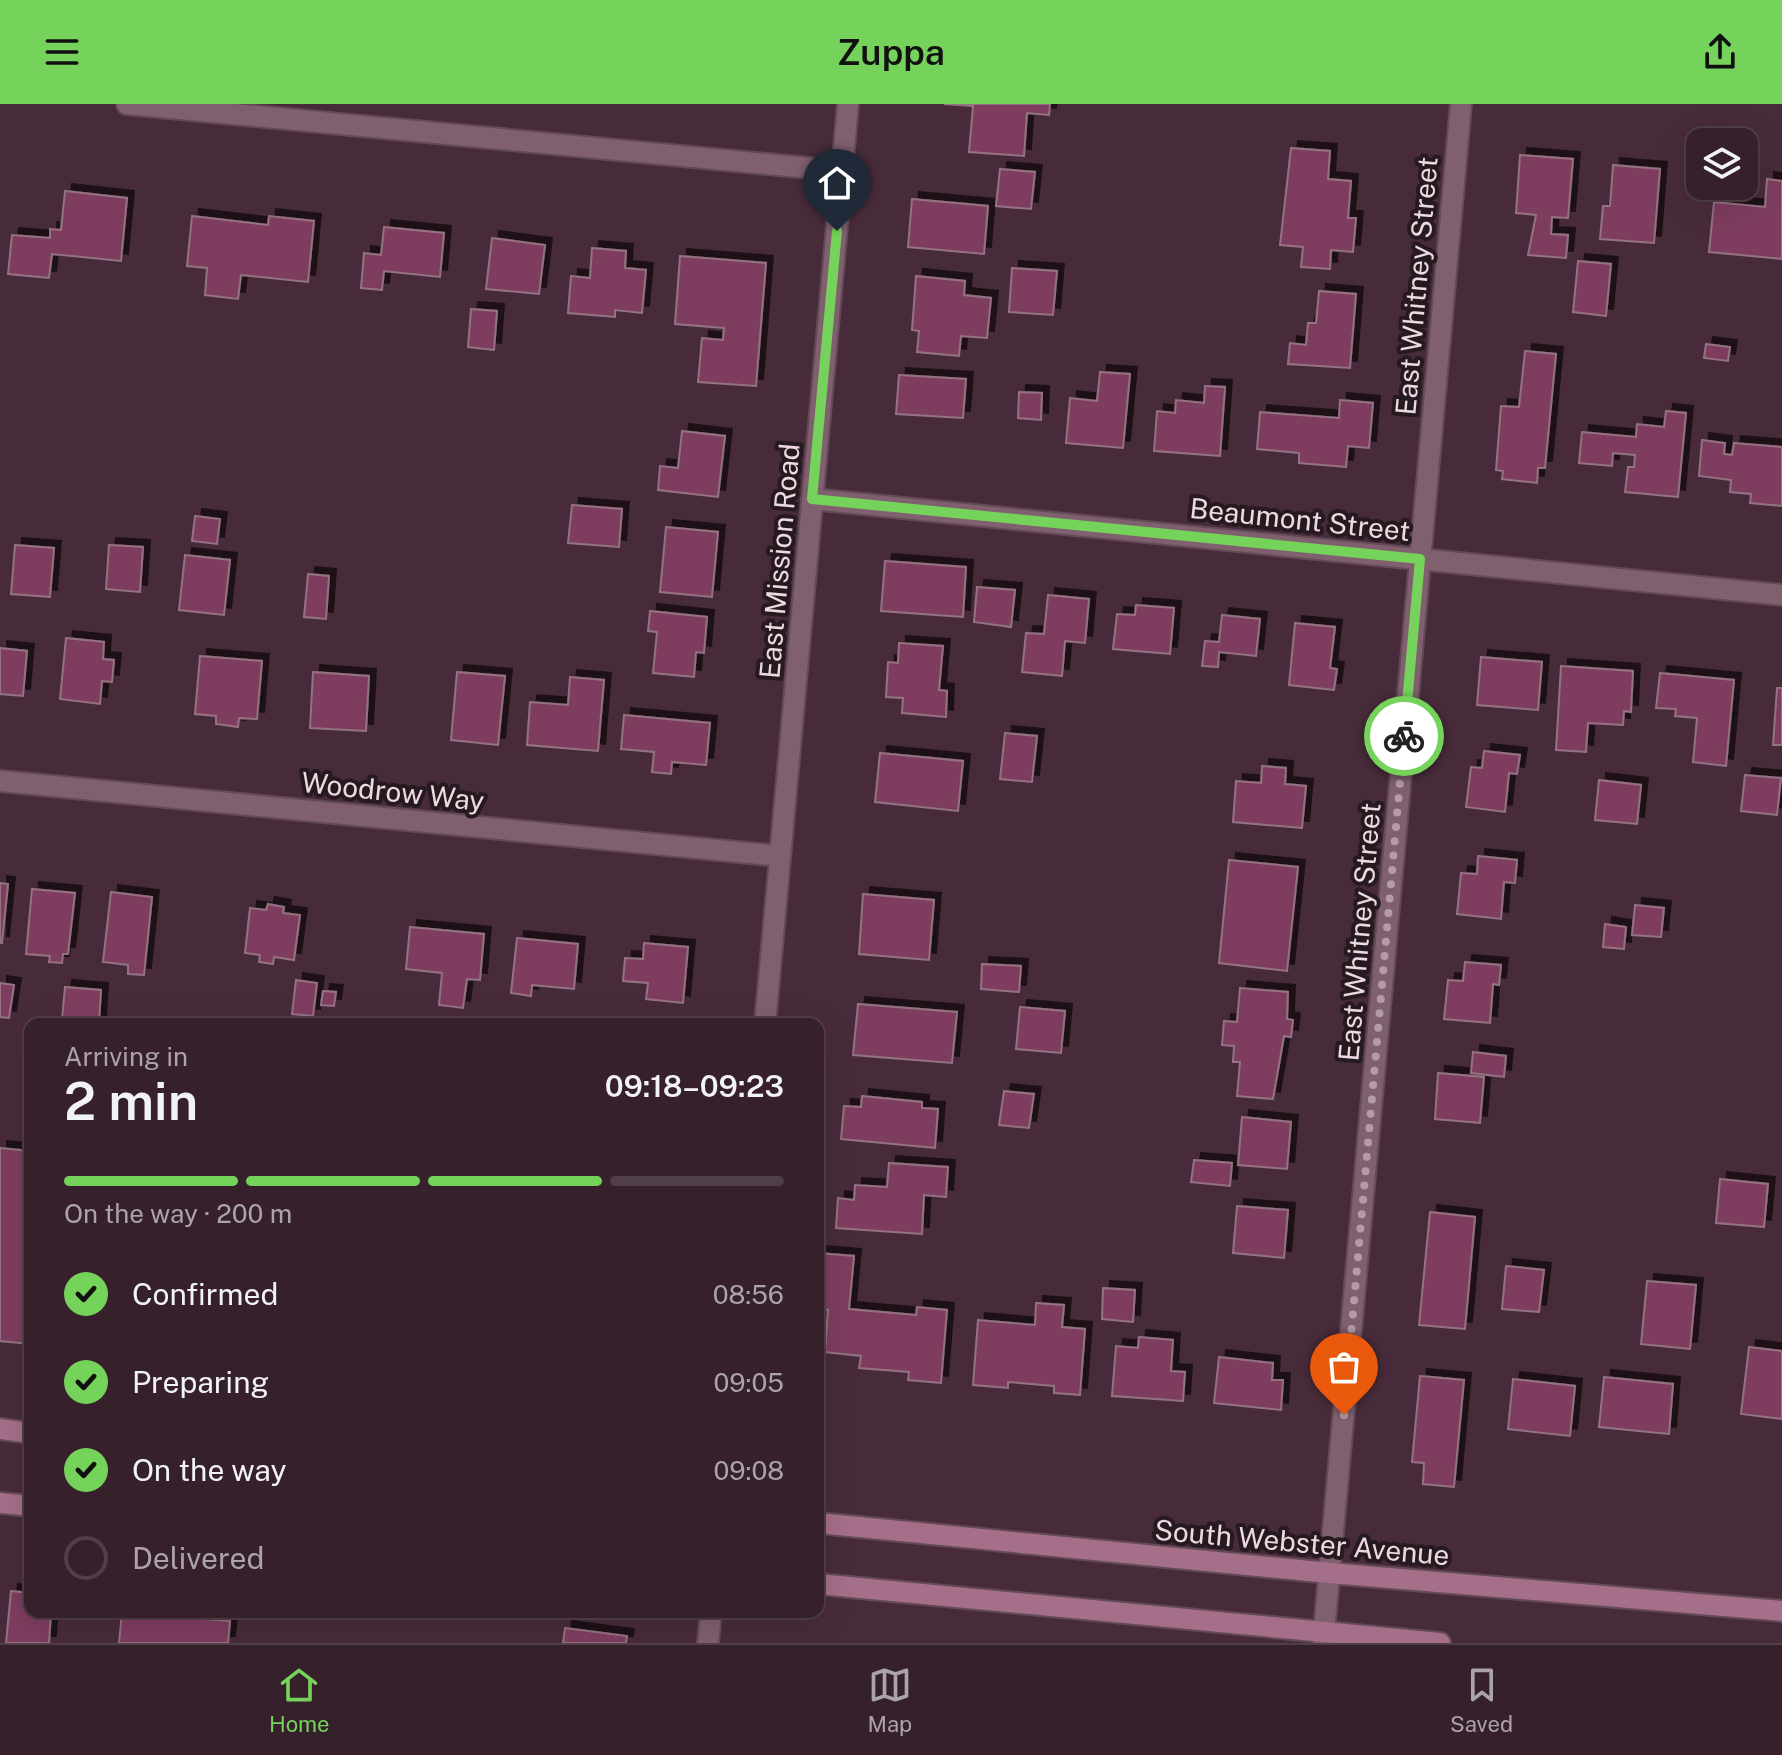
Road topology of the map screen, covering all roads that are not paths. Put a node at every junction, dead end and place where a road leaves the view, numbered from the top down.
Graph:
1 (127, 104) edge
2 (848, 104) edge
3 (1461, 104) edge
4 (842, 171) junction
5 (812, 499) junction
6 (1420, 559) junction
7 (1782, 595) edge
8 (0, 781) edge
9 (780, 856) junction
10 (766, 1018) edge
11 (0, 1429) edge
12 (24, 1432) edge
13 (0, 1503) edge
14 (24, 1505) edge
15 (824, 1524) edge
16 (1330, 1573) junction
17 (824, 1585) edge
18 (1782, 1611) edge
19 (710, 1618) edge
20 (1324, 1638) edge
21 (708, 1643) edge
22 (1440, 1643) edge

1 - 4 street
2 - 4 street, East Mission Road
3 - 6 street, East Whitney Street
4 - 5 street, East Mission Road
5 - 6 street, Beaumont Street
5 - 9 street, East Mission Road
6 - 7 street, Beaumont Street
6 - 16 street, East Whitney Street
8 - 9 street, Woodrow Way
9 - 10 street, East Mission Road
11 - 12 main road
13 - 14 main road
15 - 16 main road, South Webster Avenue
16 - 18 main road, South Webster Avenue
16 - 20 street, East Whitney Street
17 - 20 main road
19 - 21 street
20 - 22 main road

